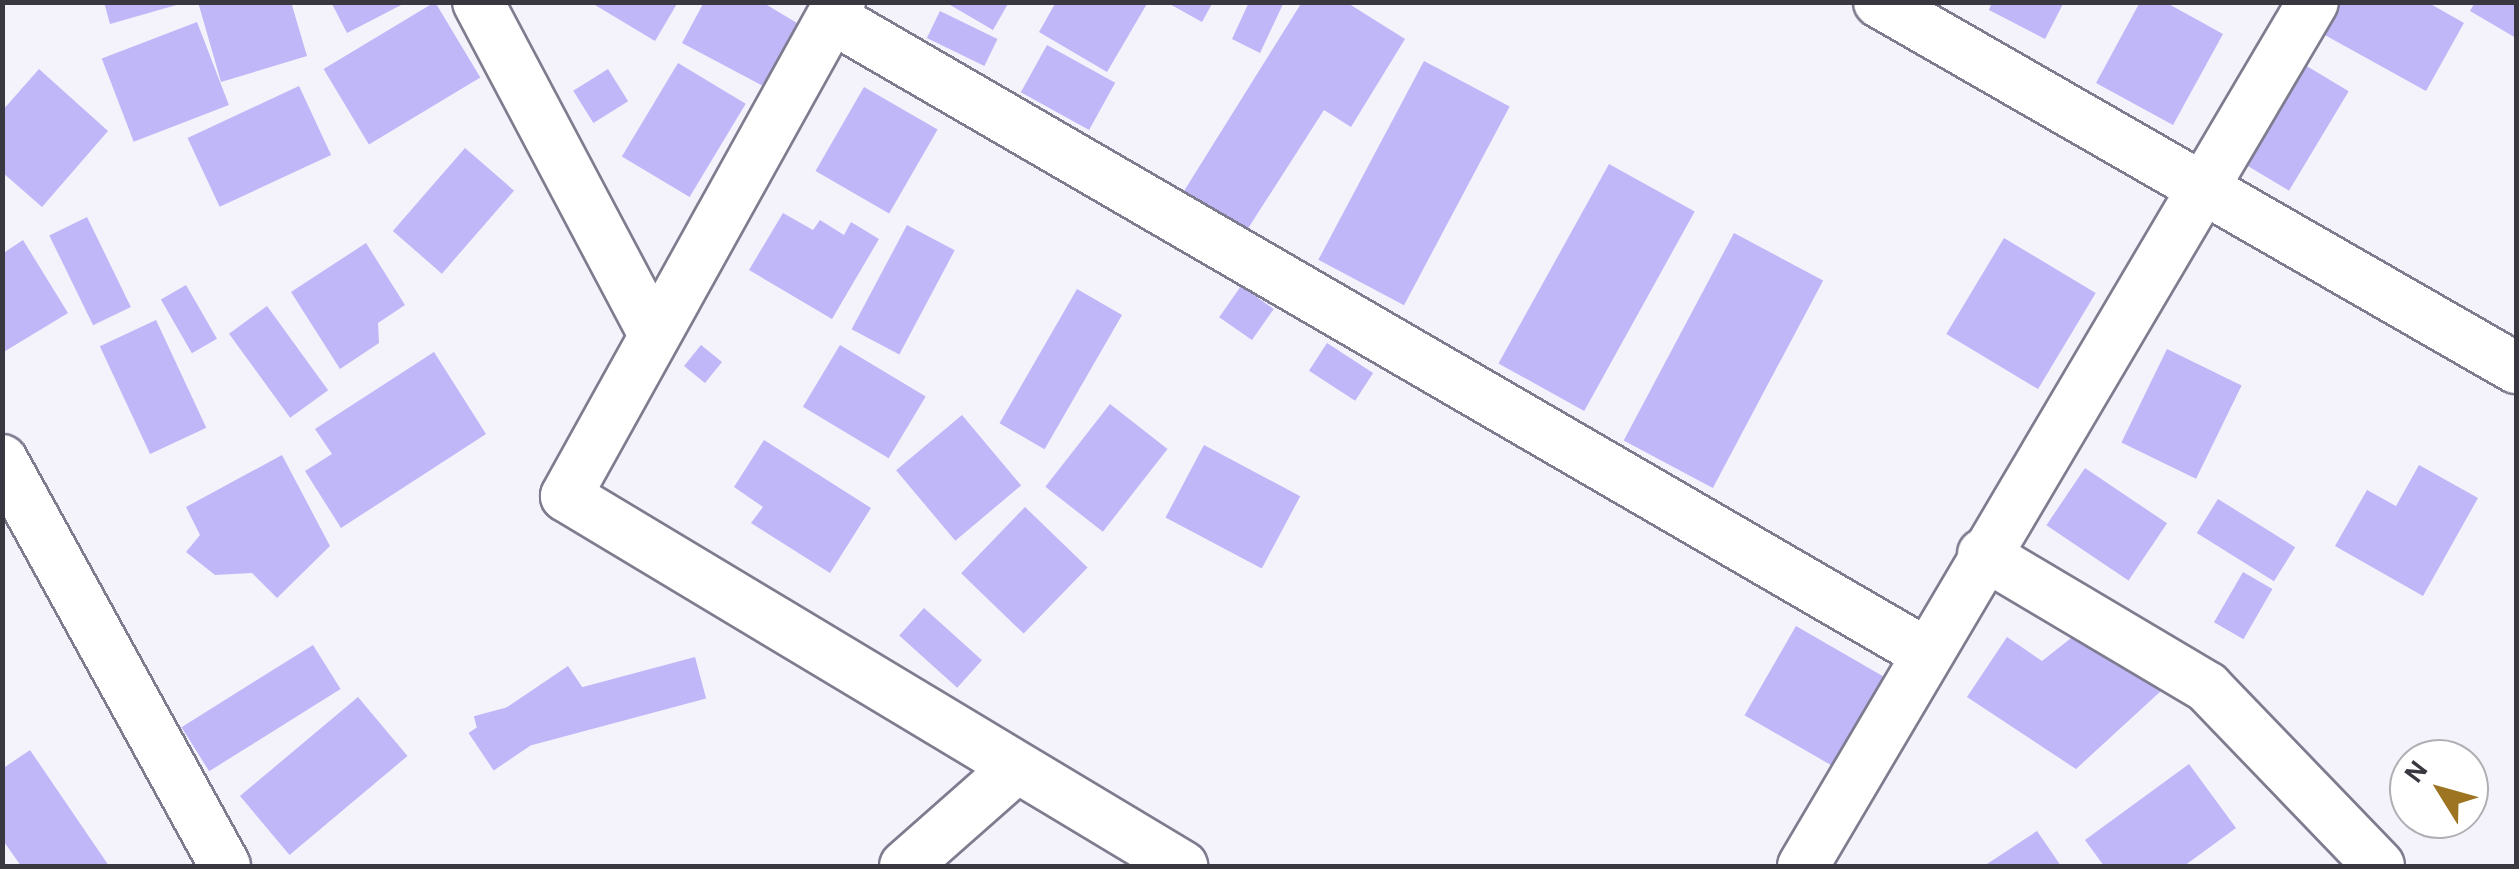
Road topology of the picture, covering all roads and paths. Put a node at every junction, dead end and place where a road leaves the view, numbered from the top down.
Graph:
1 (478, 2) edge
2 (1879, 2) edge
3 (2312, 2) edge
4 (836, 10) edge
5 (2201, 189) junction
6 (653, 332) junction
7 (2516, 368) edge
8 (2, 460) edge
9 (1983, 554) junction
10 (1924, 652) junction
11 (1014, 770) junction
12 (225, 866) edge
13 (905, 866) edge
14 (1182, 866) edge
15 (1803, 866) edge
16 (2379, 866) edge

1 - 6 street
2 - 5 street
3 - 5 street
4 - 6 street
4 - 10 street
5 - 7 street
5 - 9 street
6 - 11 street
8 - 12 street
9 - 10 street
9 - 16 street
10 - 15 street
11 - 13 street
11 - 14 street

